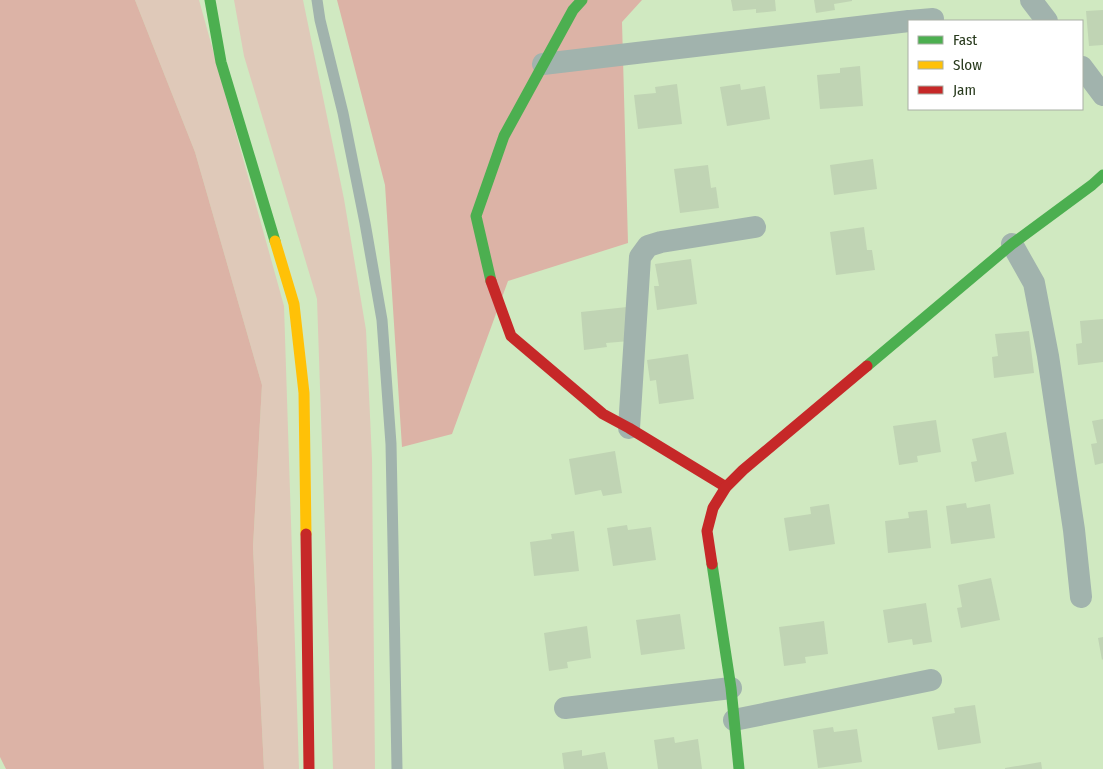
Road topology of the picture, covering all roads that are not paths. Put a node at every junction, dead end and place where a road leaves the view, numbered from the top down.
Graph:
1 (210, 0) edge
2 (317, 0) edge
3 (582, 0) edge
4 (1032, 0) edge
5 (933, 18) dead end
6 (918, 20) edge
7 (1046, 20) edge
8 (908, 21) edge
9 (544, 64) junction
10 (1083, 68) edge
11 (1103, 95) edge
12 (1099, 186) edge
13 (755, 227) dead end
14 (1012, 244) junction
15 (629, 428) junction
16 (726, 488) junction
17 (1081, 597) dead end
18 (931, 680) dead end
19 (731, 688) junction
20 (564, 708) dead end
21 (734, 720) junction
22 (309, 769) edge
23 (396, 769) edge
24 (739, 769) edge

1 - 22 street
2 - 23 lane
3 - 9 street
4 - 7 street
5 - 6 street
8 - 9 street
9 - 15 street
10 - 11 street
12 - 14 street
13 - 15 street
14 - 16 street
14 - 17 street
15 - 16 street
16 - 19 street
18 - 21 street
19 - 20 street
19 - 21 street
21 - 24 street

